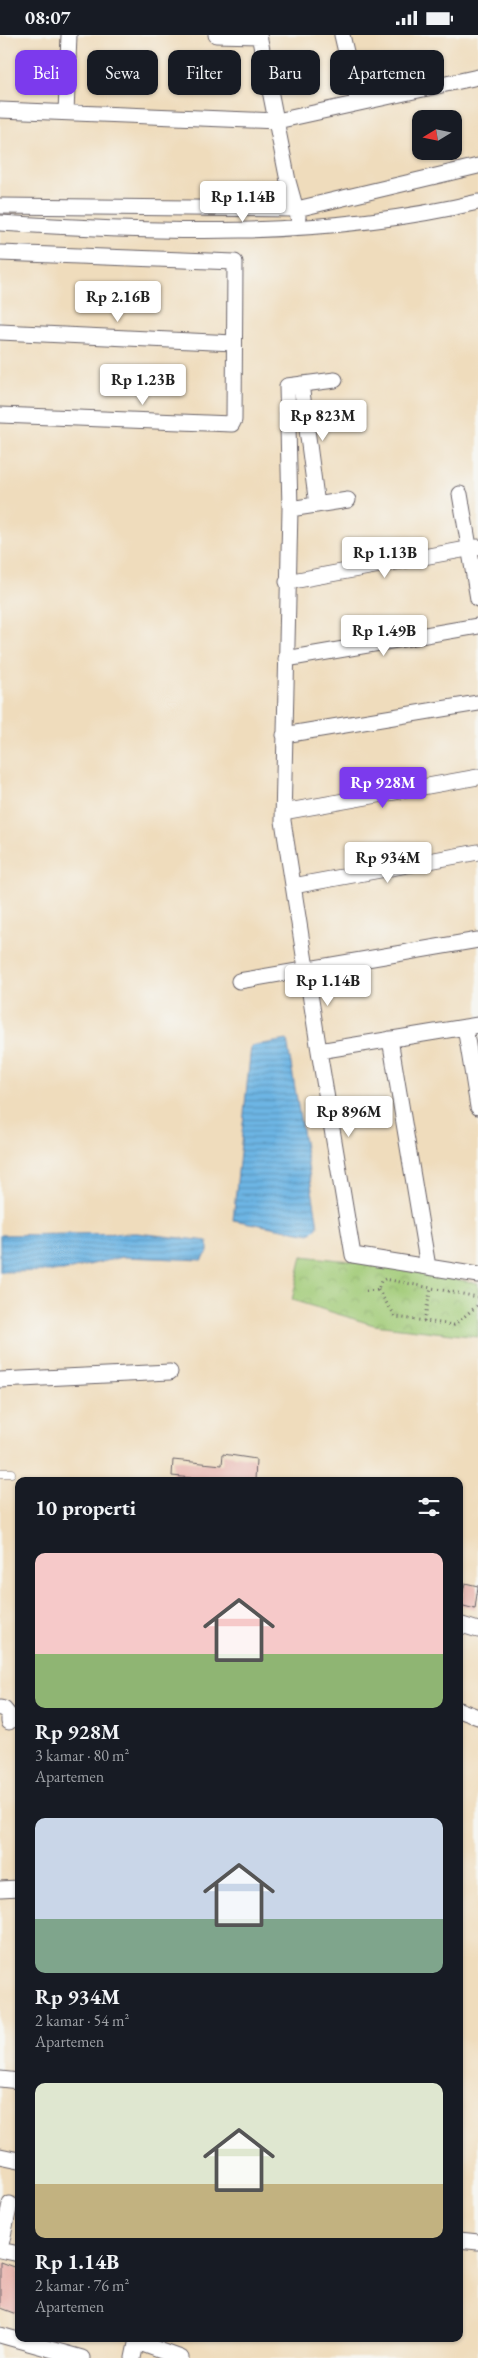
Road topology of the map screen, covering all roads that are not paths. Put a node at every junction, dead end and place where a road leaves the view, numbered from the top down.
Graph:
1 (69, 35) edge
2 (216, 35) edge
3 (342, 35) edge
4 (259, 36) edge
5 (478, 77) edge
6 (358, 103) junction
7 (0, 110) edge
8 (66, 113) junction
9 (277, 121) junction
10 (478, 166) edge
11 (478, 202) edge
12 (0, 205) edge
13 (296, 209) junction
14 (0, 223) edge
15 (300, 228) junction
16 (0, 253) edge
17 (0, 332) edge
18 (234, 343) junction
19 (335, 380) dead end
20 (301, 384) junction
21 (0, 415) edge
22 (460, 494) dead end
23 (348, 499) dead end
24 (317, 505) junction
25 (290, 509) junction
26 (474, 548) edge
27 (288, 582) junction
28 (478, 599) edge
29 (478, 626) edge
30 (286, 659) junction
31 (478, 703) edge
32 (284, 735) junction
33 (478, 777) edge
34 (283, 812) junction
35 (478, 852) edge
36 (293, 886) junction
37 (478, 939) edge
38 (306, 968) junction
39 (239, 981) dead end
40 (472, 1026) edge
41 (390, 1039) junction
42 (319, 1051) junction
43 (478, 1107) edge
44 (432, 1268) junction
45 (478, 1275) edge
46 (170, 1372) dead end
47 (0, 1380) edge
48 (0, 1473) edge
49 (11, 1473) dead end
50 (463, 1625) edge
51 (478, 1630) edge
52 (0, 1708) edge
53 (463, 1711) edge
54 (478, 1717) edge
55 (9, 1722) edge
56 (15, 1888) edge
57 (0, 1889) edge
58 (0, 2079) edge
59 (15, 2081) edge
60 (0, 2156) edge
61 (15, 2159) edge
62 (10, 2204) dead end
63 (463, 2240) edge
64 (478, 2242) edge
65 (0, 2249) edge
66 (15, 2254) edge
67 (0, 2335) edge
68 (15, 2339) edge
69 (25, 2342) edge
70 (137, 2342) edge
71 (142, 2342) edge
72 (82, 2358) edge
73 (133, 2358) edge
74 (181, 2358) edge

1 - 8 street
2 - 4 street
3 - 6 street
4 - 9 street
5 - 6 street
6 - 9 street
7 - 8 street
8 - 9 street
9 - 13 street
10 - 13 street
11 - 15 street
12 - 13 street
13 - 15 street
14 - 15 street
16 - 18 street
17 - 18 street
18 - 21 street
19 - 20 street
20 - 24 street
20 - 25 street
22 - 26 street
23 - 24 street
24 - 25 street
25 - 27 street
26 - 27 street
26 - 28 street
27 - 30 street
29 - 30 street
30 - 32 street
31 - 32 street
32 - 34 street
33 - 34 street
34 - 36 street
35 - 36 street
36 - 38 street
37 - 38 street
38 - 39 street
38 - 42 street
40 - 41 street
40 - 43 street
41 - 42 street
41 - 44 street
42 - 44 street
44 - 45 street
46 - 47 street
48 - 49 lane
50 - 51 street
52 - 55 street
53 - 54 street
56 - 57 street
58 - 59 street
60 - 61 street
62 - 65 street
63 - 64 street
65 - 66 street
67 - 68 street
69 - 72 street
70 - 73 street
71 - 74 street

